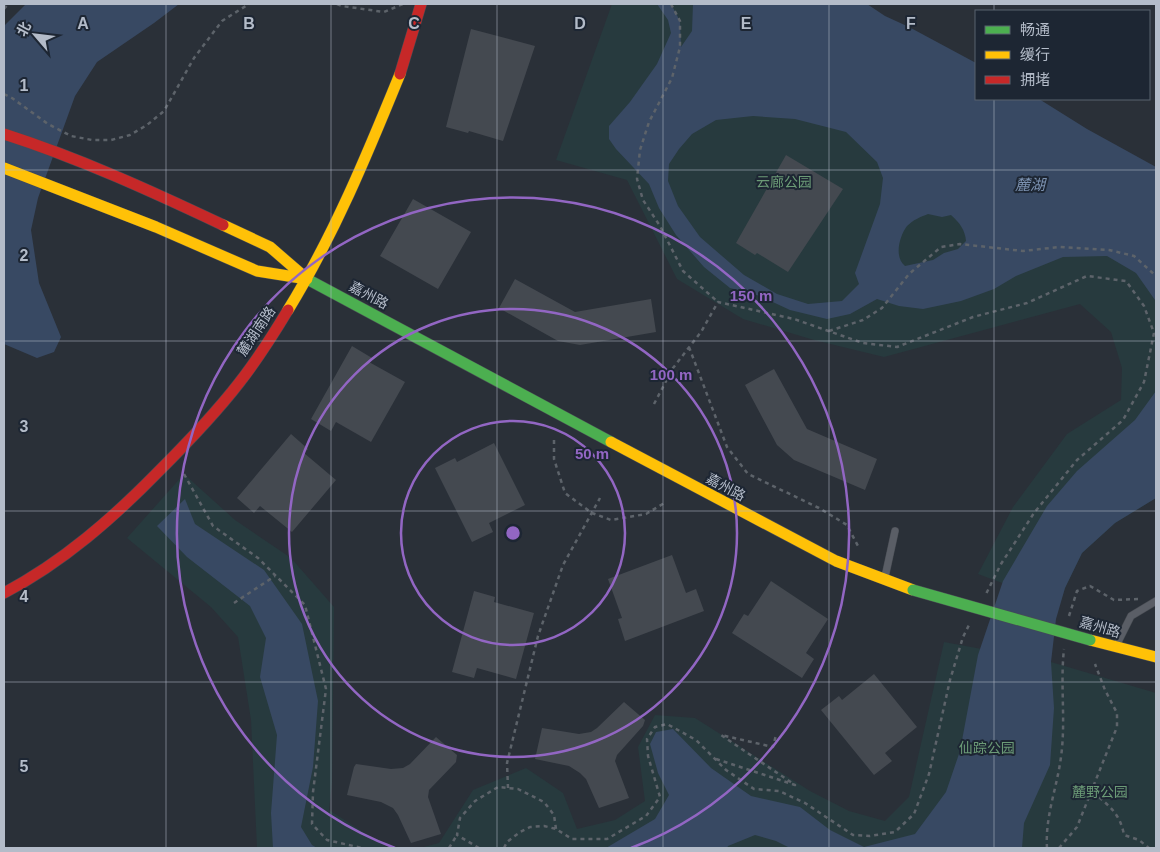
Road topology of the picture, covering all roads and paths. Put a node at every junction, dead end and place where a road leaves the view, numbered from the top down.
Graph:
1 (8, 4) edge
2 (249, 4) edge
3 (337, 4) edge
4 (405, 4) edge
5 (421, 4) edge
6 (671, 4) edge
7 (4, 8) edge
8 (4, 94) edge
9 (4, 134) edge
10 (4, 168) edge
11 (1156, 276) edge
12 (307, 279) junction
13 (718, 302) dead end
14 (828, 331) dead end
15 (689, 347) dead end
16 (554, 440) dead end
17 (184, 474) dead end
18 (600, 498) dead end
19 (666, 502) dead end
20 (592, 513) junction
21 (894, 531) dead end
22 (859, 548) dead end
23 (275, 576) junction
24 (885, 580) junction
25 (4, 593) edge
26 (1139, 599) dead end
27 (1156, 601) edge
28 (234, 603) dead end
29 (1067, 624) dead end
30 (1065, 643) dead end
31 (1116, 647) junction
32 (1156, 658) edge
33 (1095, 664) dead end
34 (776, 734) dead end
35 (715, 759) dead end
36 (508, 788) junction
37 (1093, 791) junction
38 (457, 835) junction
39 (362, 848) edge
40 (449, 848) edge
41 (479, 848) edge
42 (504, 848) edge
43 (1047, 848) edge
44 (1059, 848) edge
45 (1149, 848) edge

1 - 7 path
2 - 8 path
3 - 4 path
5 - 12 street, 麓湖南路
6 - 13 path
9 - 12 street, 嘉州路
10 - 12 street, 嘉州路
11 - 14 path
12 - 24 street, 嘉州路
12 - 25 street, 麓湖南路
15 - 22 path
16 - 20 path
17 - 23 path
18 - 20 path
19 - 20 path
20 - 36 path
21 - 24 lane
23 - 28 path
23 - 39 path
24 - 31 street, 嘉州路, bridge
26 - 29 path
27 - 31 lane
30 - 43 path
31 - 32 street, 嘉州路
33 - 37 path
34 - 35 path
36 - 38 path
36 - 42 path
37 - 44 path
37 - 45 path
38 - 40 path
38 - 41 path

